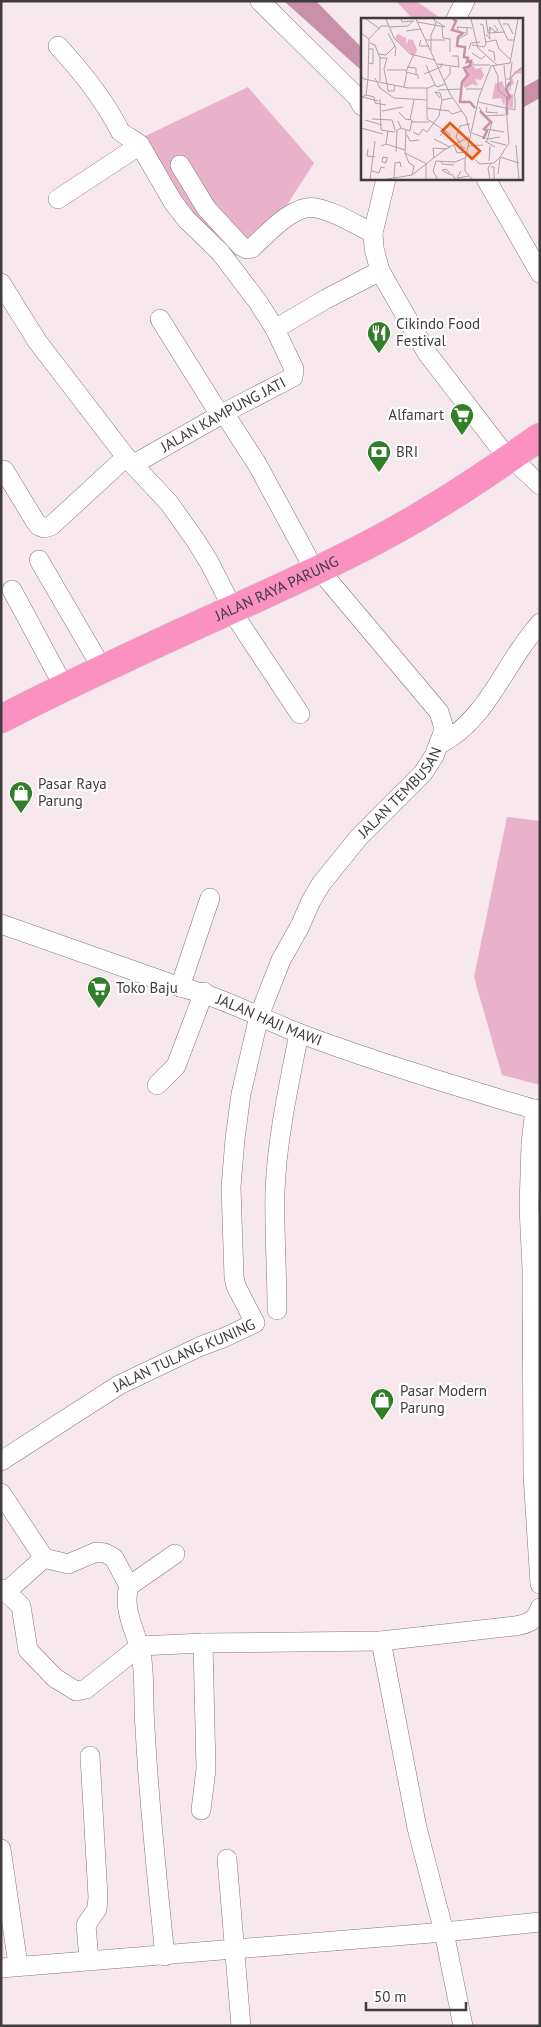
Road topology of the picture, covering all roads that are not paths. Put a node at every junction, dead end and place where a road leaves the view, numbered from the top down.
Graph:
1 (260, 1) edge
2 (465, 1) edge
3 (456, 18) edge
4 (58, 46) dead end
5 (361, 104) edge
6 (140, 145) junction
7 (180, 165) dead end
8 (386, 180) edge
9 (487, 180) edge
10 (58, 199) dead end
11 (373, 233) junction
12 (380, 271) junction
13 (540, 273) edge
14 (1, 283) edge
15 (160, 319) dead end
16 (274, 329) junction
17 (222, 414) junction
18 (540, 437) edge
19 (130, 460) junction
20 (528, 467) edge
21 (1, 472) edge
22 (39, 560) dead end
23 (321, 575) junction
24 (12, 590) dead end
25 (235, 614) junction
26 (540, 624) edge
27 (103, 670) junction
28 (64, 687) junction
29 (300, 714) dead end
30 (1, 719) edge
31 (1, 733) edge
32 (440, 744) junction
33 (210, 898) dead end
34 (1, 924) edge
35 (180, 987) junction
36 (204, 992) junction
37 (259, 1016) junction
38 (299, 1033) junction
39 (156, 1085) dead end
40 (537, 1110) edge
41 (277, 1310) dead end
42 (1, 1461) edge
43 (1, 1493) edge
44 (538, 1543) edge
45 (175, 1554) dead end
46 (44, 1558) junction
47 (540, 1584) edge
48 (130, 1586) junction
49 (4, 1591) edge
50 (540, 1608) edge
51 (381, 1641) junction
52 (204, 1642) junction
53 (140, 1646) junction
54 (90, 1756) dead end
55 (201, 1810) dead end
56 (1, 1849) edge
57 (227, 1859) dead end
58 (540, 1922) edge
59 (444, 1932) junction
60 (234, 1949) junction
61 (165, 1956) junction
62 (89, 1960) junction
63 (10, 1967) edge
64 (240, 2026) edge
65 (463, 2026) edge

1 - 5 street
2 - 3 street
4 - 6 street
6 - 10 street
6 - 16 street
7 - 11 street
8 - 11 street
9 - 13 street
11 - 12 street
12 - 16 street
12 - 20 street
14 - 19 street
15 - 17 street, JALAN TEMBUSAN
16 - 17 street, JALAN KAMPUNG JATI
17 - 19 street, JALAN KAMPUNG JATI
17 - 23 street, JALAN TEMBUSAN
18 - 20 highway, JALAN RAYA PARUNG
19 - 21 street, JALAN KAMPUNG JATI
19 - 25 street
20 - 23 highway, JALAN RAYA PARUNG
22 - 27 street
23 - 25 highway, JALAN RAYA PARUNG
23 - 32 street, JALAN TEMBUSAN
24 - 28 street
25 - 27 highway, JALAN RAYA PARUNG
25 - 29 street
25 - 31 highway, JALAN RAYA PARUNG
26 - 32 street
27 - 28 highway, JALAN RAYA PARUNG
28 - 30 highway, JALAN RAYA PARUNG
32 - 37 street, JALAN TEMBUSAN
33 - 35 street
34 - 35 street, JALAN HAJI MAWI
35 - 36 street, JALAN HAJI MAWI
36 - 37 street, JALAN HAJI MAWI
36 - 39 street
37 - 38 street, JALAN HAJI MAWI
37 - 42 street, JALAN TULANG KUNING
38 - 40 street, JALAN HAJI MAWI
38 - 41 street
40 - 44 street
43 - 46 street
44 - 47 street
45 - 48 street
46 - 48 street
46 - 49 street
48 - 53 street
49 - 53 street
50 - 51 street
51 - 52 street
51 - 59 street
52 - 53 street
52 - 55 street
53 - 61 street
54 - 62 street
56 - 63 street
57 - 60 street
58 - 59 street
59 - 60 street
59 - 65 street
60 - 61 street
60 - 64 street
61 - 62 street
62 - 63 street

